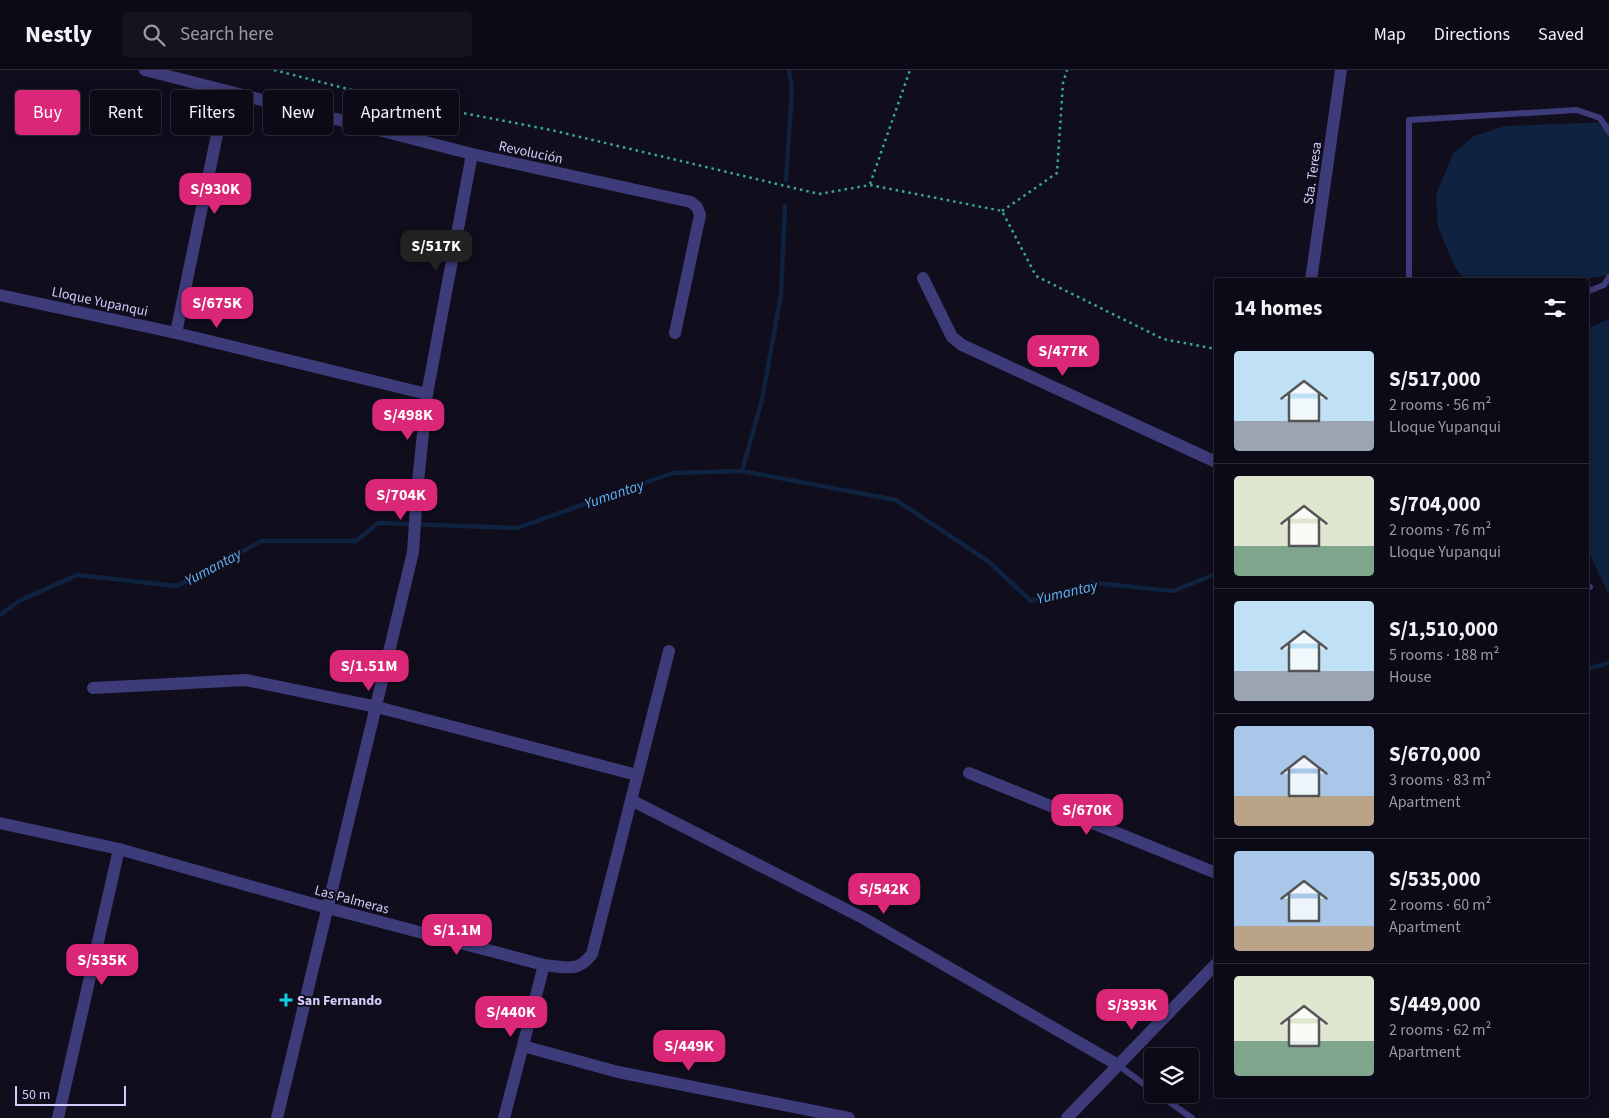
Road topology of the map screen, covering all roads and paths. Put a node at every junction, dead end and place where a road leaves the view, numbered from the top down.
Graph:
1 (145, 70) edge
2 (274, 70) edge
3 (910, 70) edge
4 (1067, 70) edge
5 (1342, 70) edge
6 (222, 90) edge
7 (253, 98) edge
8 (1609, 132) edge
9 (217, 135) edge
10 (472, 154) junction
11 (870, 184) junction
12 (1002, 211) junction
13 (1609, 277) edge
14 (923, 278) dead end
15 (1311, 278) edge
16 (1409, 278) edge
17 (1589, 291) edge
18 (0, 295) edge
19 (176, 333) junction
20 (675, 333) dead end
21 (1214, 349) edge
22 (427, 394) junction
23 (1214, 461) edge
24 (669, 651) dead end
25 (93, 688) dead end
26 (377, 707) junction
27 (969, 774) dead end
28 (637, 775) junction
29 (631, 800) junction
30 (0, 823) edge
31 (119, 849) junction
32 (1214, 871) edge
33 (328, 908) junction
34 (544, 965) junction
35 (1214, 966) edge
36 (523, 1046) junction
37 (1118, 1066) junction
38 (1144, 1084) edge
39 (1171, 1103) edge
40 (58, 1118) edge
41 (277, 1118) edge
42 (504, 1118) edge
43 (849, 1118) edge
44 (1067, 1118) edge
45 (1192, 1118) edge

1 - 6 street, Revolución
2 - 11 path
3 - 11 path
4 - 12 path
5 - 15 street, Sta. Teresa
7 - 10 street, Revolución
8 - 16 lane
9 - 19 street
10 - 20 street, Revolución
10 - 22 street
11 - 12 path
12 - 21 path
13 - 17 lane
14 - 23 street
18 - 19 street, Lloque Yupanqui
19 - 22 street, Lloque Yupanqui
22 - 26 street
24 - 28 street, Las Palmeras
25 - 26 street
26 - 28 street
26 - 33 street
27 - 32 street
28 - 29 street, Las Palmeras
29 - 34 street, Las Palmeras
29 - 37 street
30 - 31 street, Las Palmeras
31 - 33 street, Las Palmeras
31 - 40 street
33 - 34 street, Las Palmeras
33 - 41 street
34 - 36 street
35 - 37 street
36 - 42 street
36 - 43 street
37 - 38 lane
37 - 44 street
39 - 45 lane

